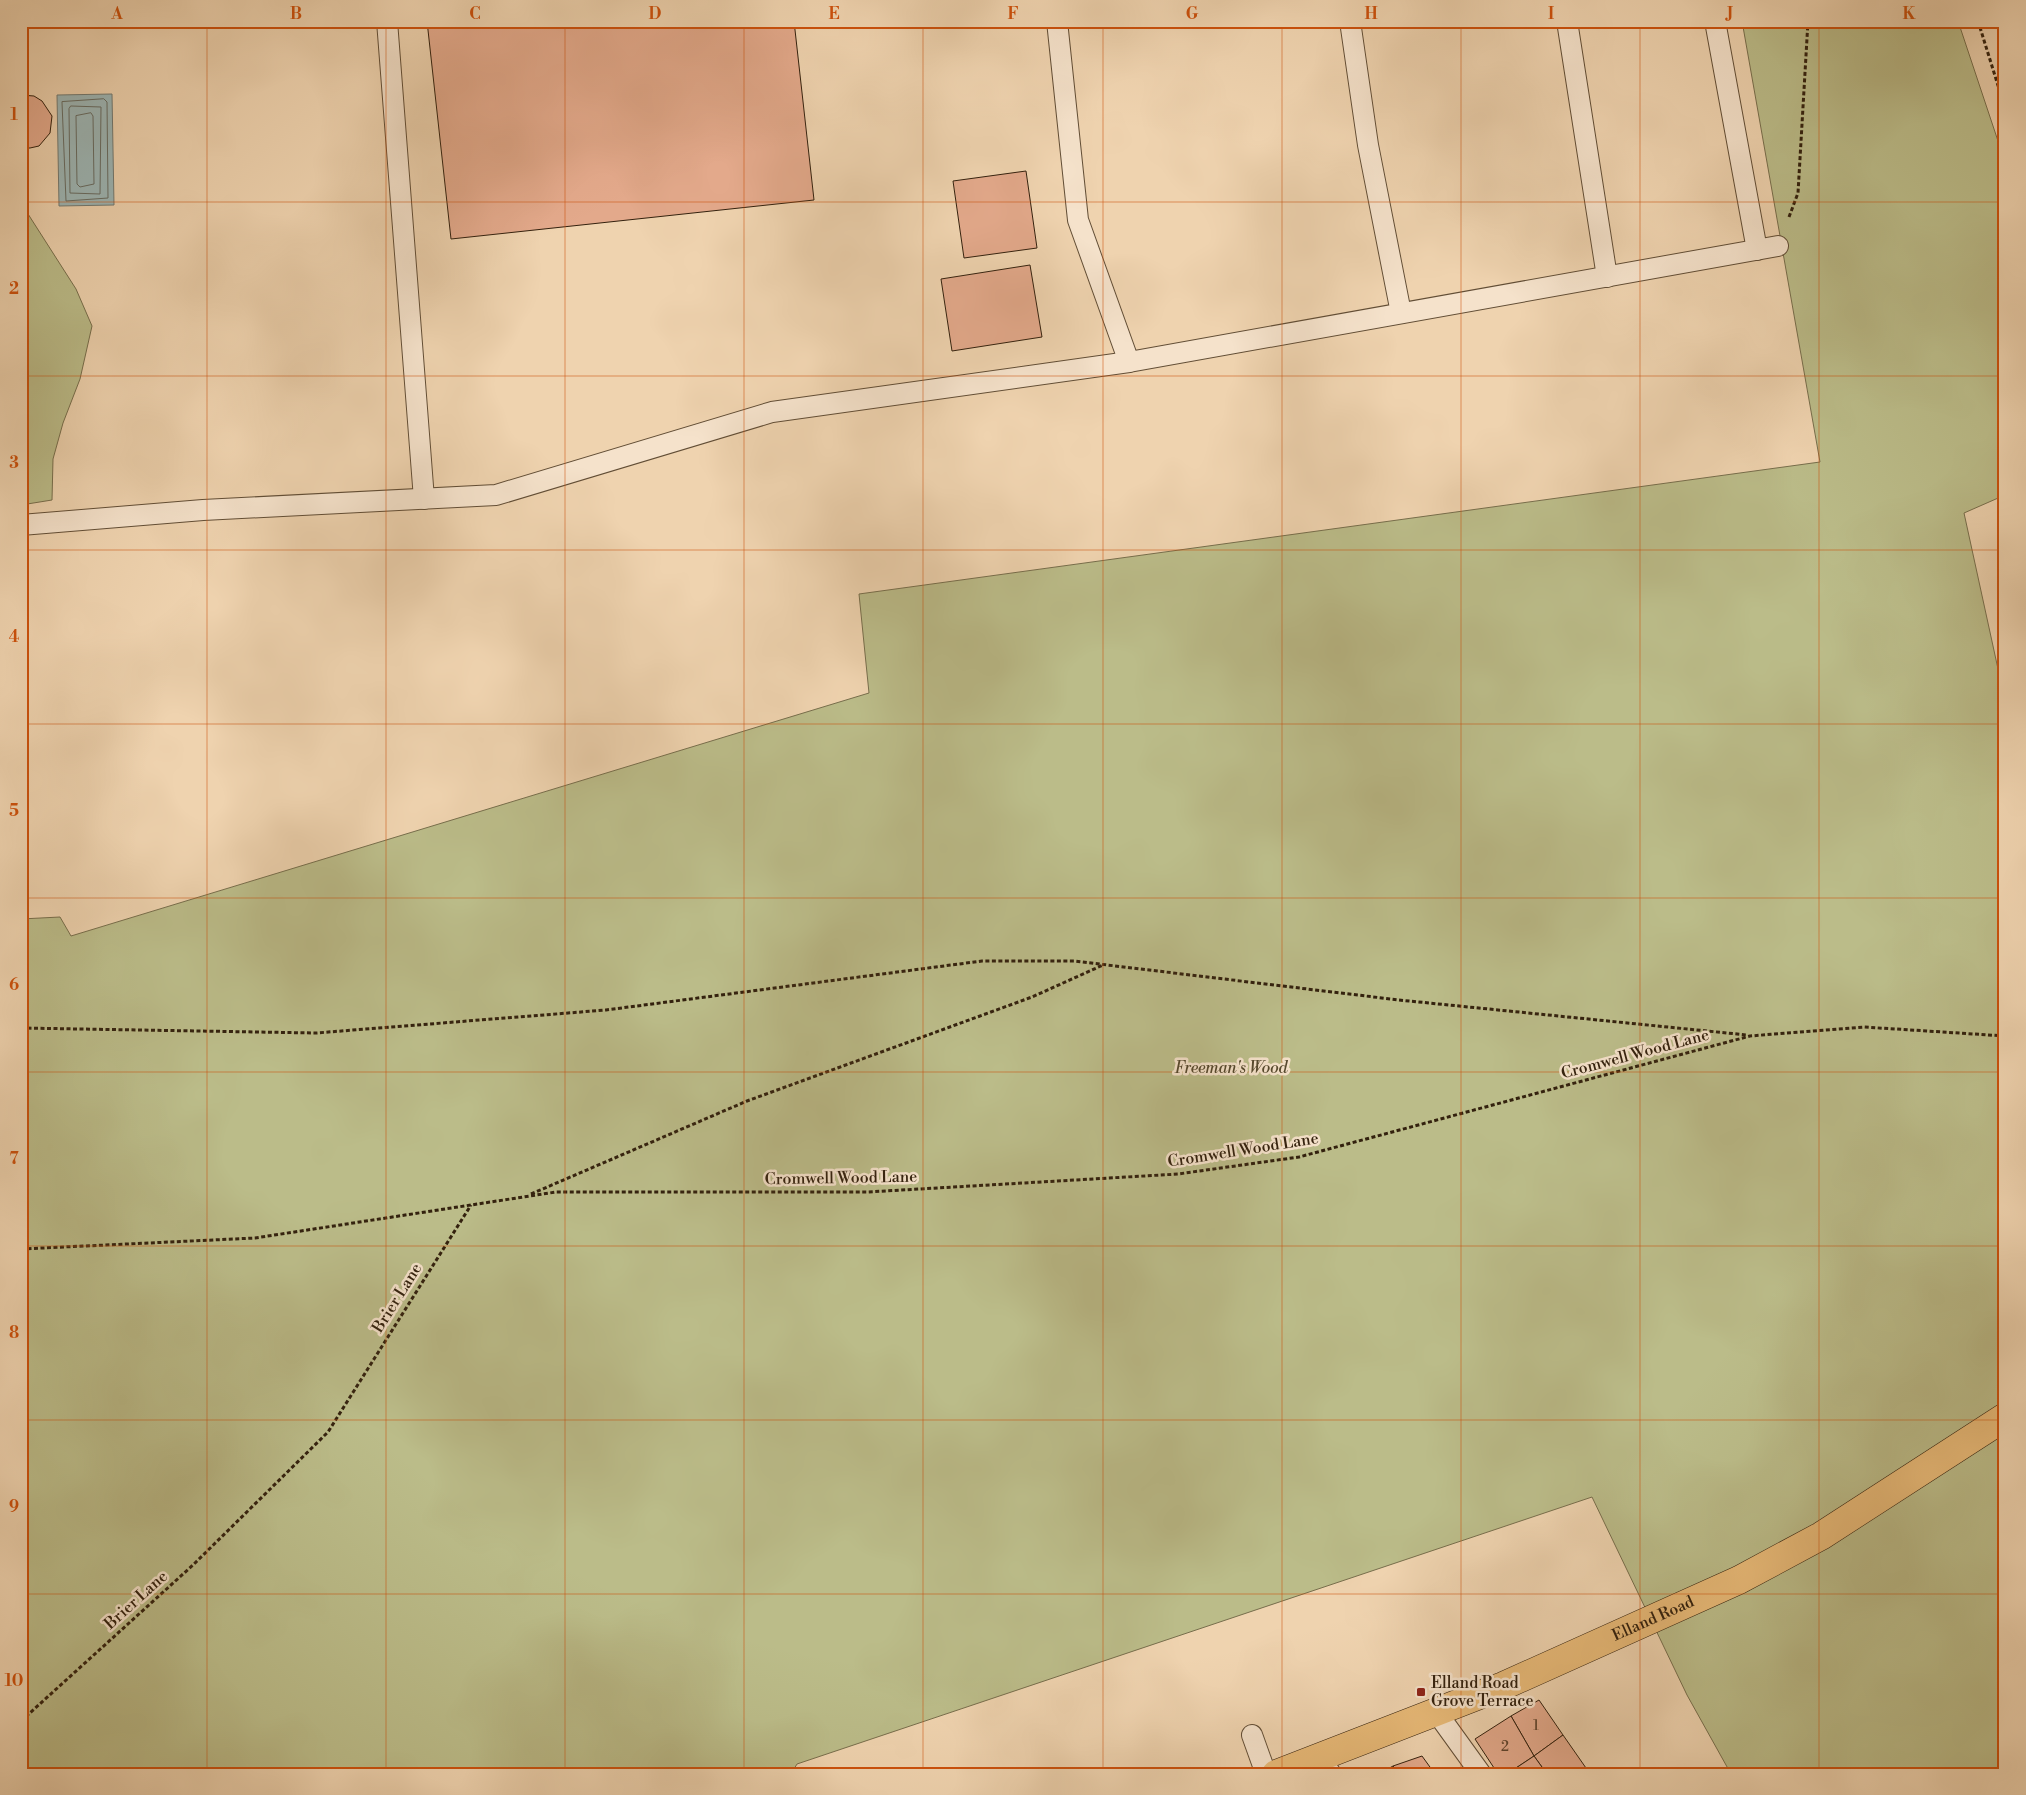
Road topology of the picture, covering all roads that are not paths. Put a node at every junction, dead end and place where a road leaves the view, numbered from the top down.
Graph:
1 (387, 21) edge
2 (1057, 21) edge
3 (1350, 21) edge
4 (1567, 21) edge
5 (1715, 21) edge
6 (1778, 246) road end
7 (1757, 250) junction
8 (1607, 277) junction
9 (1401, 314) junction
10 (1129, 362) junction
11 (424, 499) junction
12 (21, 525) edge
13 (2005, 1417) edge
14 (1437, 1713) junction
15 (1252, 1735) dead end
16 (1326, 1766) edge
17 (1266, 1774) edge
18 (1276, 1774) edge
19 (1481, 1774) edge

1 - 11 lane
2 - 10 lane
3 - 9 lane
4 - 8 lane
5 - 7 lane
6 - 7 lane
7 - 8 lane
8 - 9 lane
9 - 10 lane
10 - 11 lane
11 - 12 lane
13 - 14 main road, Elland Road
14 - 16 main road, Elland Road
14 - 19 lane
15 - 17 lane
16 - 18 main road, Elland Road

